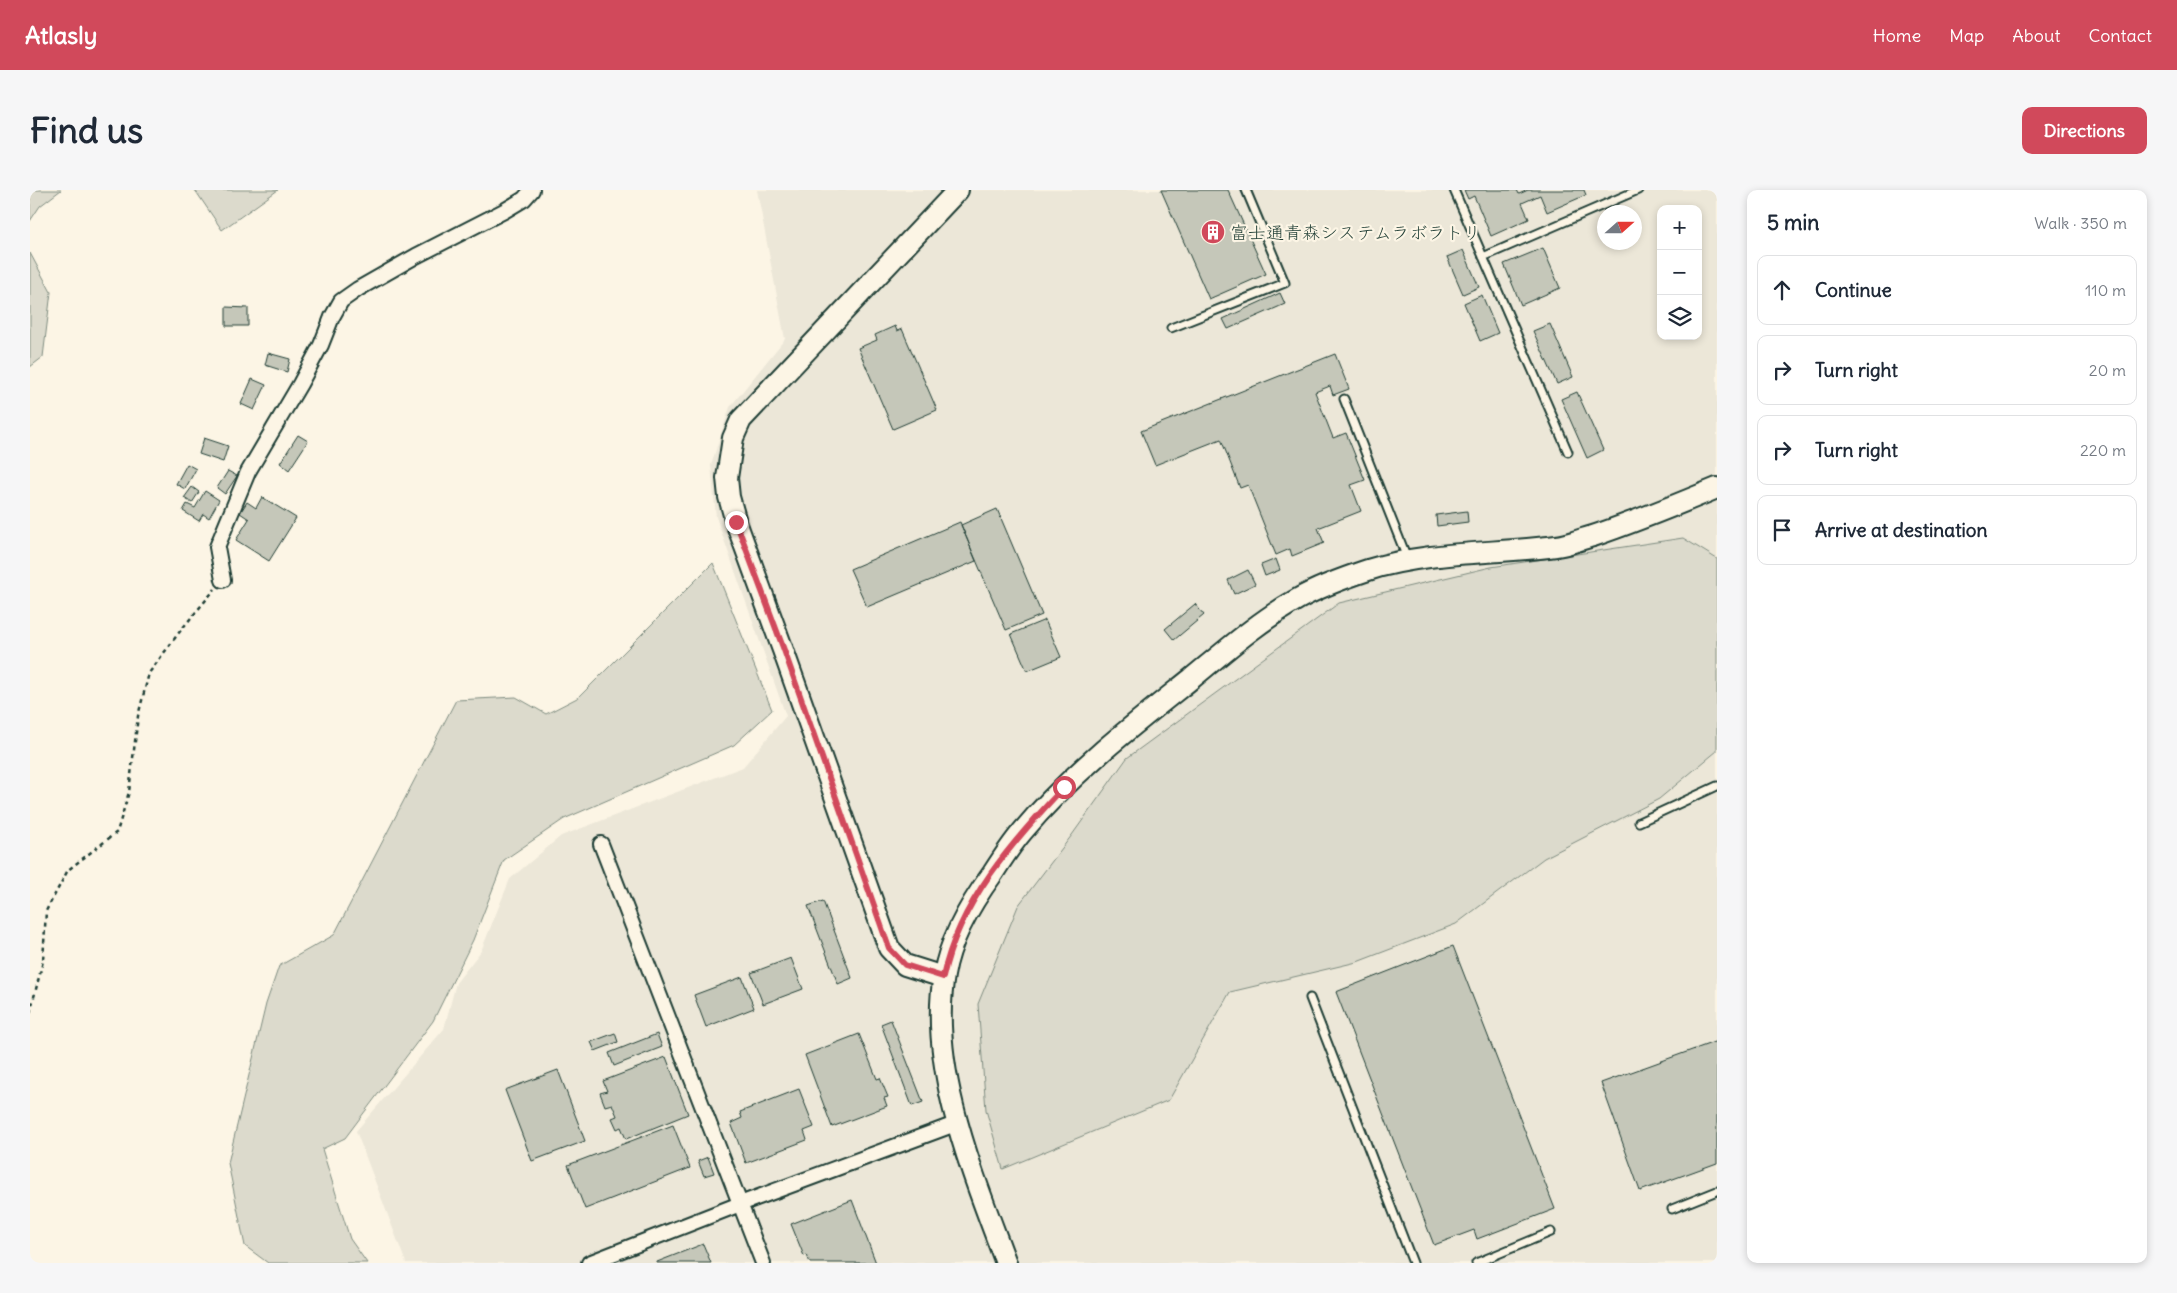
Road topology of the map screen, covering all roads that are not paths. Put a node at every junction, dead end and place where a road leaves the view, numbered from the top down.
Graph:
1 (958, 190) edge
2 (1246, 190) edge
3 (1454, 190) edge
4 (1638, 190) edge
5 (524, 193) edge
6 (1483, 257) junction
7 (1171, 328) dead end
8 (1344, 399) dead end
9 (1568, 452) dead end
10 (1717, 488) edge
11 (1408, 561) junction
12 (223, 580) road end
13 (1717, 786) edge
14 (1639, 822) dead end
15 (601, 844) dead end
16 (943, 977) junction
17 (1310, 998) dead end
18 (958, 1123) junction
19 (1717, 1191) edge
20 (740, 1204) junction
21 (1672, 1209) dead end
22 (1551, 1232) dead end
23 (589, 1263) edge
24 (763, 1263) edge
25 (1006, 1263) edge
26 (1412, 1263) edge
27 (1476, 1263) edge

1 - 16 street
2 - 7 lane
3 - 6 lane
4 - 6 lane
5 - 12 street
6 - 9 lane
8 - 11 lane
10 - 11 street
11 - 16 street
13 - 14 lane
15 - 20 street
16 - 18 street
17 - 26 lane
18 - 20 street
18 - 25 street
19 - 21 lane
20 - 23 street
20 - 24 street
22 - 27 lane

